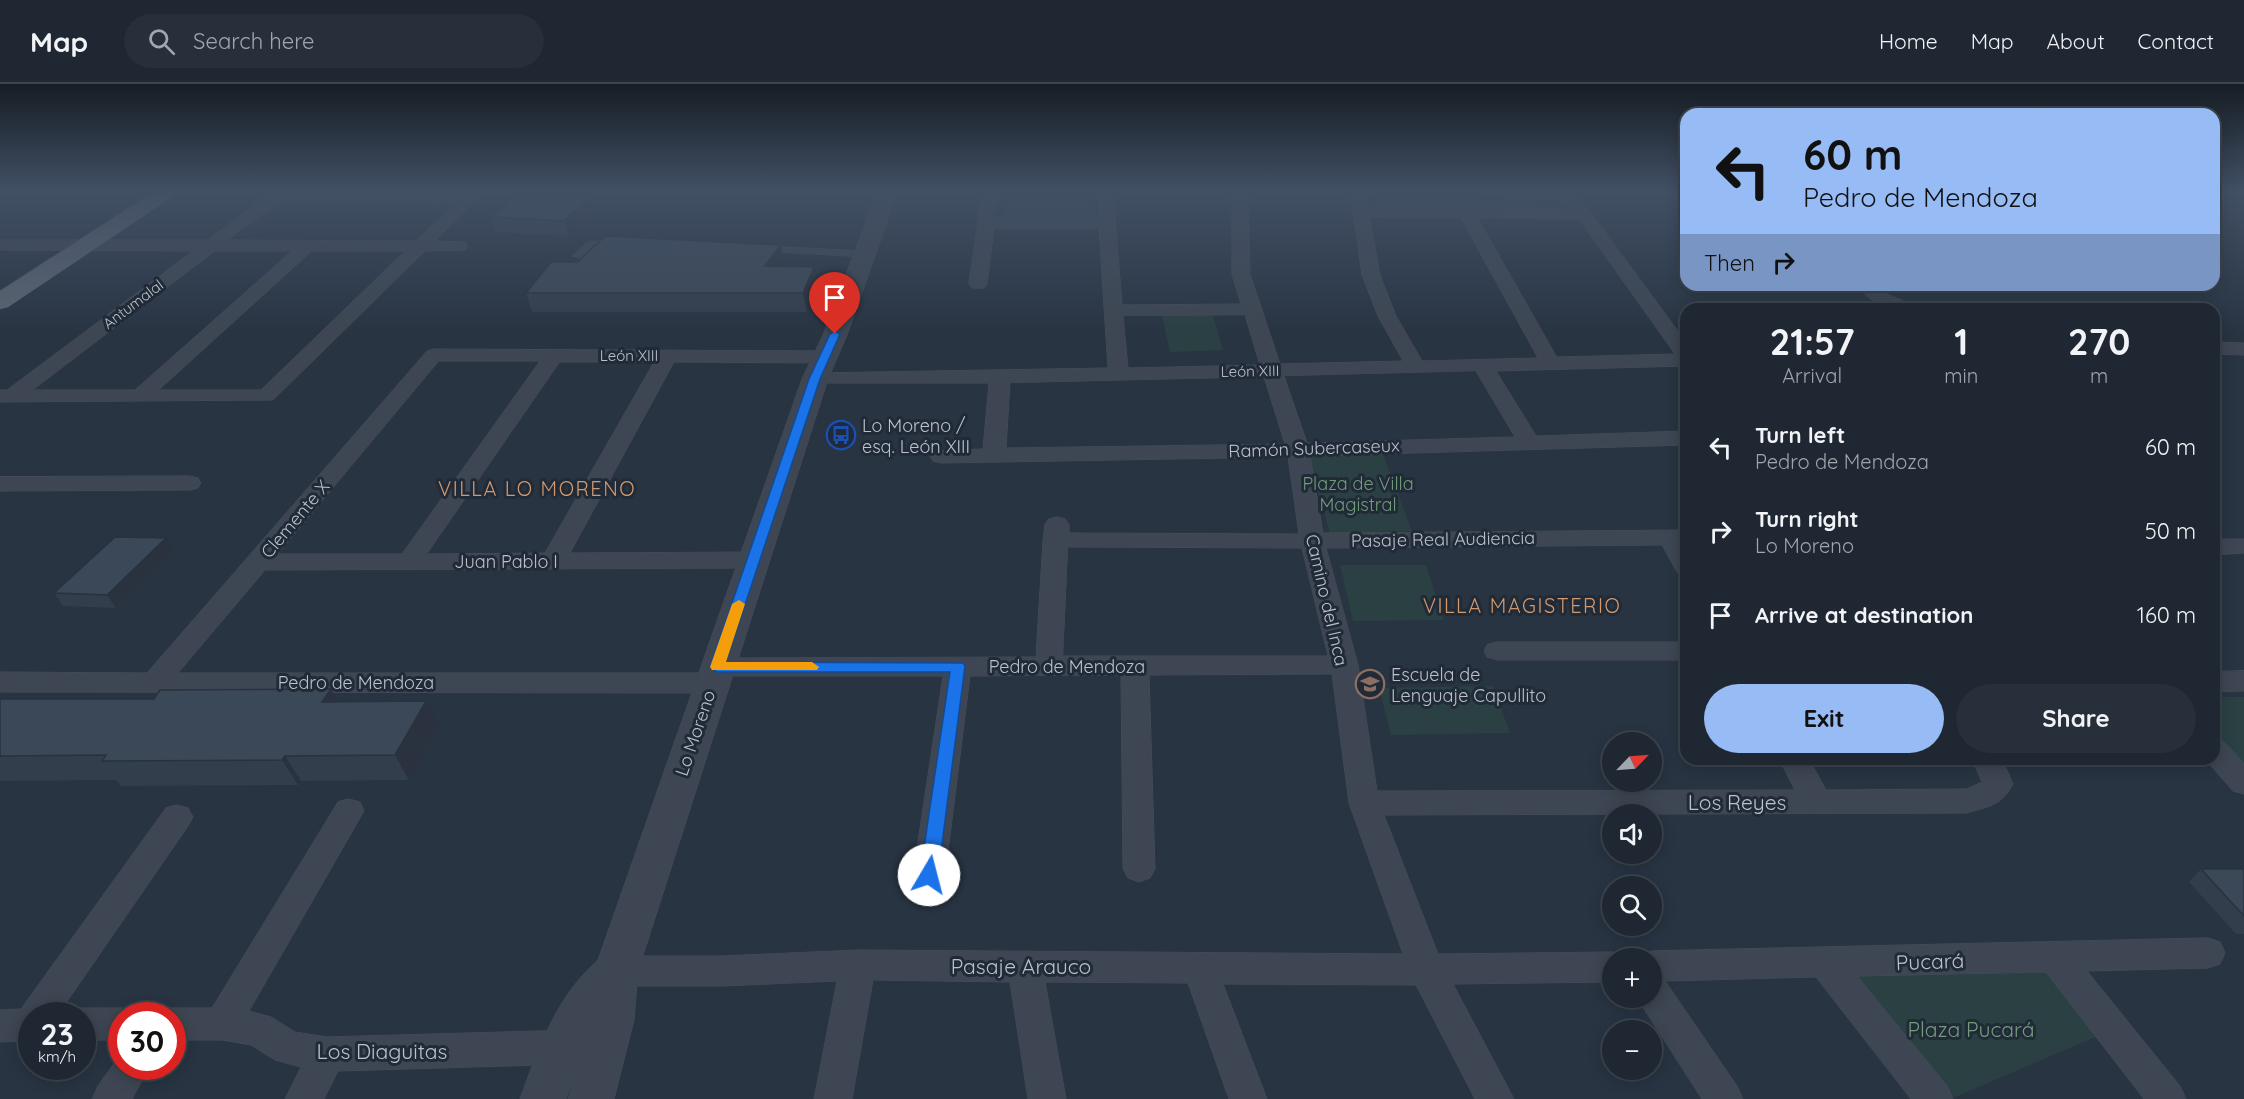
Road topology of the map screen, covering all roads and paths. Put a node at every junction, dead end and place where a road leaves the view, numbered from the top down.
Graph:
1 (67, 238) edge
2 (95, 238) edge
3 (220, 238) edge
4 (428, 238) edge
5 (871, 238) edge
6 (984, 238) edge
7 (1108, 238) edge
8 (1241, 238) edge
9 (1365, 238) edge
10 (1481, 238) edge
11 (1601, 238) edge
12 (620, 242) edge
13 (0, 245) edge
14 (57, 245) junction
15 (85, 245) junction
16 (210, 246) junction
17 (308, 246) junction
18 (420, 246) junction
19 (459, 246) dead end
20 (749, 249) edge
21 (865, 254) junction
22 (578, 256) dead end
23 (0, 282) edge
24 (978, 284) dead end
25 (1875, 297) edge
26 (0, 302) edge
27 (1890, 303) edge
28 (1250, 309) junction
29 (1114, 311) junction
30 (2220, 348) edge
31 (2244, 349) edge
32 (1680, 350) edge
33 (434, 355) joint
34 (555, 355) junction
35 (668, 355) junction
36 (1680, 358) edge
37 (1551, 363) junction
38 (1482, 365) junction
39 (1416, 367) junction
40 (820, 368) junction
41 (1271, 370) junction
42 (1118, 374) junction
43 (1000, 377) junction
44 (6, 396) edge
45 (140, 396) junction
46 (1680, 438) edge
47 (1528, 441) junction
48 (1298, 450) junction
49 (994, 455) junction
50 (941, 456) dead end
51 (190, 483) dead end
52 (0, 484) edge
53 (1678, 537) edge
54 (1312, 541) junction
55 (2244, 546) edge
56 (2220, 547) edge
57 (753, 560) junction
58 (409, 561) junction
59 (553, 561) junction
60 (258, 562) junction
61 (1497, 651) dead end
62 (1680, 651) edge
63 (1344, 665) junction
64 (958, 666) junction
65 (1049, 666) junction
66 (1135, 666) junction
67 (715, 675) junction
68 (0, 681) edge
69 (2244, 681) edge
70 (155, 682) junction
71 (2220, 682) edge
72 (2220, 757) edge
73 (1797, 765) edge
74 (1990, 765) edge
75 (2244, 783) edge
76 (1817, 802) junction
77 (1364, 803) junction
78 (349, 811) dead end
79 (177, 818) dead end
80 (1139, 868) dead end
81 (929, 875) dead end
82 (2208, 953) dead end
83 (2055, 957) junction
84 (1826, 964) junction
85 (858, 965) junction
86 (1662, 966) edge
87 (1025, 967) junction
88 (1602, 967) edge
89 (1200, 968) junction
90 (1426, 969) junction
91 (616, 972) junction
92 (41, 1002) edge
93 (1662, 1006) edge
94 (186, 1024) edge
95 (222, 1024) junction
96 (608, 1046) junction
97 (562, 1047) junction
98 (327, 1054) junction
99 (123, 1080) edge
100 (111, 1099) edge
101 (304, 1099) edge
102 (543, 1099) edge
103 (591, 1099) edge
104 (833, 1099) edge
105 (1047, 1099) edge
106 (1248, 1099) edge
107 (1495, 1099) edge
108 (1724, 1099) edge
109 (1934, 1099) edge
110 (2167, 1099) edge

1 - 14 main road
2 - 15 main road
3 - 16 street, Antumalal
4 - 18 street
5 - 21 street, Lo Moreno
6 - 24 street
7 - 29 street
8 - 28 street, Camino del Inca
9 - 39 street
10 - 37 street
11 - 32 street
12 - 22 lane
13 - 14 street
14 - 15 street
14 - 23 main road
15 - 16 street
15 - 26 main road
16 - 17 street
16 - 44 street, Antumalal
17 - 18 street
17 - 45 street
18 - 19 street
18 - 45 street
20 - 21 lane
21 - 40 street, Lo Moreno
25 - 27 street
28 - 29 street
28 - 41 street, Camino del Inca
29 - 42 street
30 - 31 street
33 - 34 street, León XIII
33 - 60 street, Clemente X
34 - 35 street, León XIII
34 - 58 street
35 - 40 street, León XIII
35 - 59 street
36 - 37 street, León XIII
37 - 38 street, León XIII
38 - 39 street, León XIII
38 - 47 street
39 - 41 street, León XIII
40 - 43 street, León XIII
40 - 57 street, Lo Moreno
41 - 42 street, León XIII
41 - 48 street, Camino del Inca
42 - 43 street, León XIII
43 - 49 street
44 - 45 street
46 - 47 street, Ramón Subercaseux
47 - 48 street, Ramón Subercaseux
48 - 49 street, Ramón Subercaseux
48 - 54 street, Camino del Inca
49 - 50 street, Ramón Subercaseux
51 - 52 street
53 - 54 street, Pasaje Real Audiencia
54 - 63 street, Camino del Inca
54 - 65 street, Pasaje Real Audiencia
55 - 56 street
57 - 59 street, Juan Pablo I
57 - 67 street, Lo Moreno
58 - 59 street, Juan Pablo I
58 - 60 street, Juan Pablo I
60 - 70 street, Clemente X
61 - 62 street
63 - 66 street, Pedro de Mendoza
63 - 77 street, Camino del Inca
64 - 65 street, Pedro de Mendoza
64 - 67 street, Pedro de Mendoza
64 - 81 street
65 - 66 street, Pedro de Mendoza
66 - 80 street
67 - 70 street, Pedro de Mendoza
67 - 91 street, Lo Moreno
68 - 70 street, Pedro de Mendoza
69 - 71 street
72 - 75 street
73 - 76 street
74 - 76 street, Los Reyes
76 - 77 street, Los Reyes
77 - 90 street, Camino del Inca
78 - 95 street
79 - 92 street
82 - 83 street, Pucará
83 - 84 street, Pucará
83 - 110 street
84 - 86 street, Pucará
84 - 109 street
85 - 87 street, Pasaje Arauco
85 - 91 street, Pasaje Arauco
85 - 104 street
87 - 89 street, Pasaje Arauco
87 - 105 street
88 - 90 street
89 - 90 street, Pasaje Arauco
89 - 106 street
90 - 107 street, Camino del Inca
91 - 96 street, Lo Moreno
91 - 97 street, Lo Moreno
93 - 108 street
94 - 95 street, Los Diaguitas
95 - 98 street, Los Diaguitas
96 - 97 street, Los Diaguitas
96 - 103 street, Lo Moreno
97 - 98 street, Los Diaguitas
97 - 102 street, Lo Moreno
98 - 101 street
99 - 100 street

